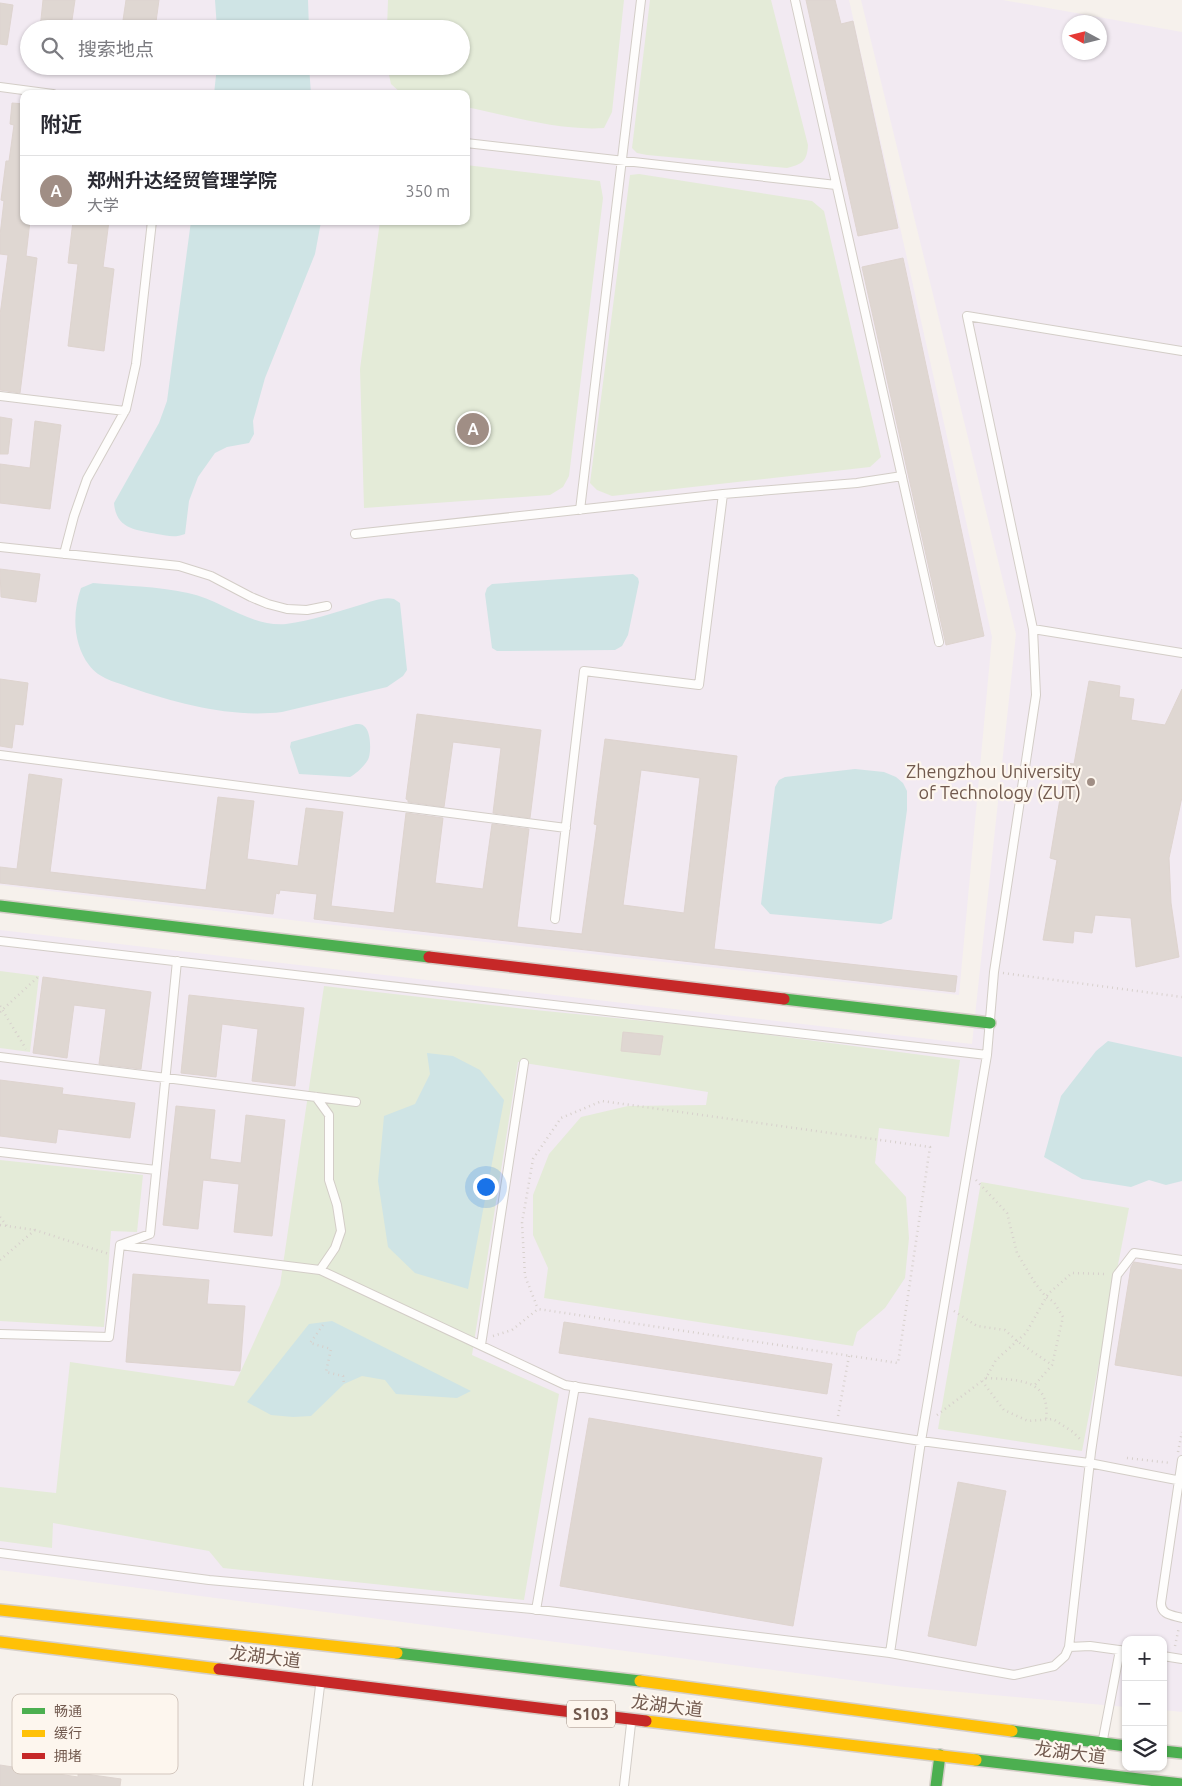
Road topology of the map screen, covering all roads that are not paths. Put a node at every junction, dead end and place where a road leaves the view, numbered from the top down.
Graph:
1 (641, 0) edge
2 (795, 0) edge
3 (0, 87) edge
4 (22, 90) edge
5 (470, 143) edge
6 (622, 161) junction
7 (836, 185) junction
8 (152, 225) edge
9 (1182, 351) edge
10 (0, 396) edge
11 (125, 411) junction
12 (902, 476) junction
13 (723, 494) junction
14 (580, 510) junction
15 (355, 534) dead end
16 (0, 547) edge
17 (64, 554) junction
18 (327, 606) dead end
19 (1034, 629) junction
20 (939, 642) dead end
21 (1182, 653) edge
22 (0, 755) edge
23 (566, 828) junction
24 (0, 906) edge
25 (555, 919) dead end
26 (0, 941) edge
27 (177, 961) junction
28 (990, 1023) junction
29 (988, 1056) junction
30 (0, 1057) edge
31 (524, 1063) dead end
32 (165, 1078) junction
33 (316, 1097) junction
34 (356, 1102) dead end
35 (0, 1152) edge
36 (156, 1170) junction
37 (120, 1245) junction
38 (1182, 1260) edge
39 (320, 1270) junction
40 (0, 1334) edge
41 (481, 1343) junction
42 (575, 1386) junction
43 (921, 1441) junction
44 (1178, 1459) edge
45 (1089, 1464) junction
46 (1180, 1481) edge
47 (0, 1553) edge
48 (0, 1610) edge
49 (536, 1610) junction
50 (1181, 1618) edge
51 (0, 1642) edge
52 (1070, 1647) junction
53 (1122, 1650) edge
54 (890, 1653) junction
55 (1122, 1654) edge
56 (1167, 1657) edge
57 (1182, 1659) edge
58 (320, 1682) junction
59 (631, 1719) junction
60 (1102, 1744) junction
61 (1122, 1746) edge
62 (1167, 1751) edge
63 (1182, 1753) edge
64 (940, 1755) junction
65 (308, 1784) dead end
66 (1182, 1784) edge
67 (624, 1786) edge
68 (936, 1786) edge

1 - 6 lane
2 - 7 lane
3 - 4 lane
5 - 6 lane
6 - 7 lane
6 - 14 lane
7 - 12 lane
8 - 11 lane
9 - 19 lane
10 - 11 lane
11 - 17 lane
12 - 13 lane
12 - 20 lane
13 - 14 lane
13 - 23 lane
14 - 15 lane
16 - 17 lane
17 - 18 lane
19 - 21 lane
19 - 28 lane
22 - 23 lane
23 - 25 lane
24 - 28 main road
26 - 27 lane
27 - 29 lane
27 - 32 lane
28 - 29 lane
29 - 43 lane
30 - 32 lane
31 - 41 lane
32 - 33 lane
32 - 36 lane
33 - 34 lane
33 - 39 lane
35 - 36 lane
36 - 37 lane
37 - 39 lane
37 - 40 lane
38 - 45 lane
39 - 41 lane
41 - 42 lane
42 - 43 lane
42 - 49 lane
43 - 45 lane
43 - 54 lane
44 - 46 lane
45 - 46 lane
45 - 52 lane
46 - 50 lane
47 - 49 lane
48 - 60 main road, 龙湖大道 / S103
49 - 54 lane
51 - 58 main road, 龙湖大道 / S103
52 - 53 lane
52 - 54 lane
55 - 60 lane
56 - 57 lane
58 - 59 main road, 龙湖大道 / S103
58 - 65 lane
59 - 64 main road, 龙湖大道 / S103
59 - 67 lane
60 - 61 main road, 龙湖大道 / S103
62 - 63 main road
64 - 66 main road, 龙湖大道 / S103
64 - 68 main road

